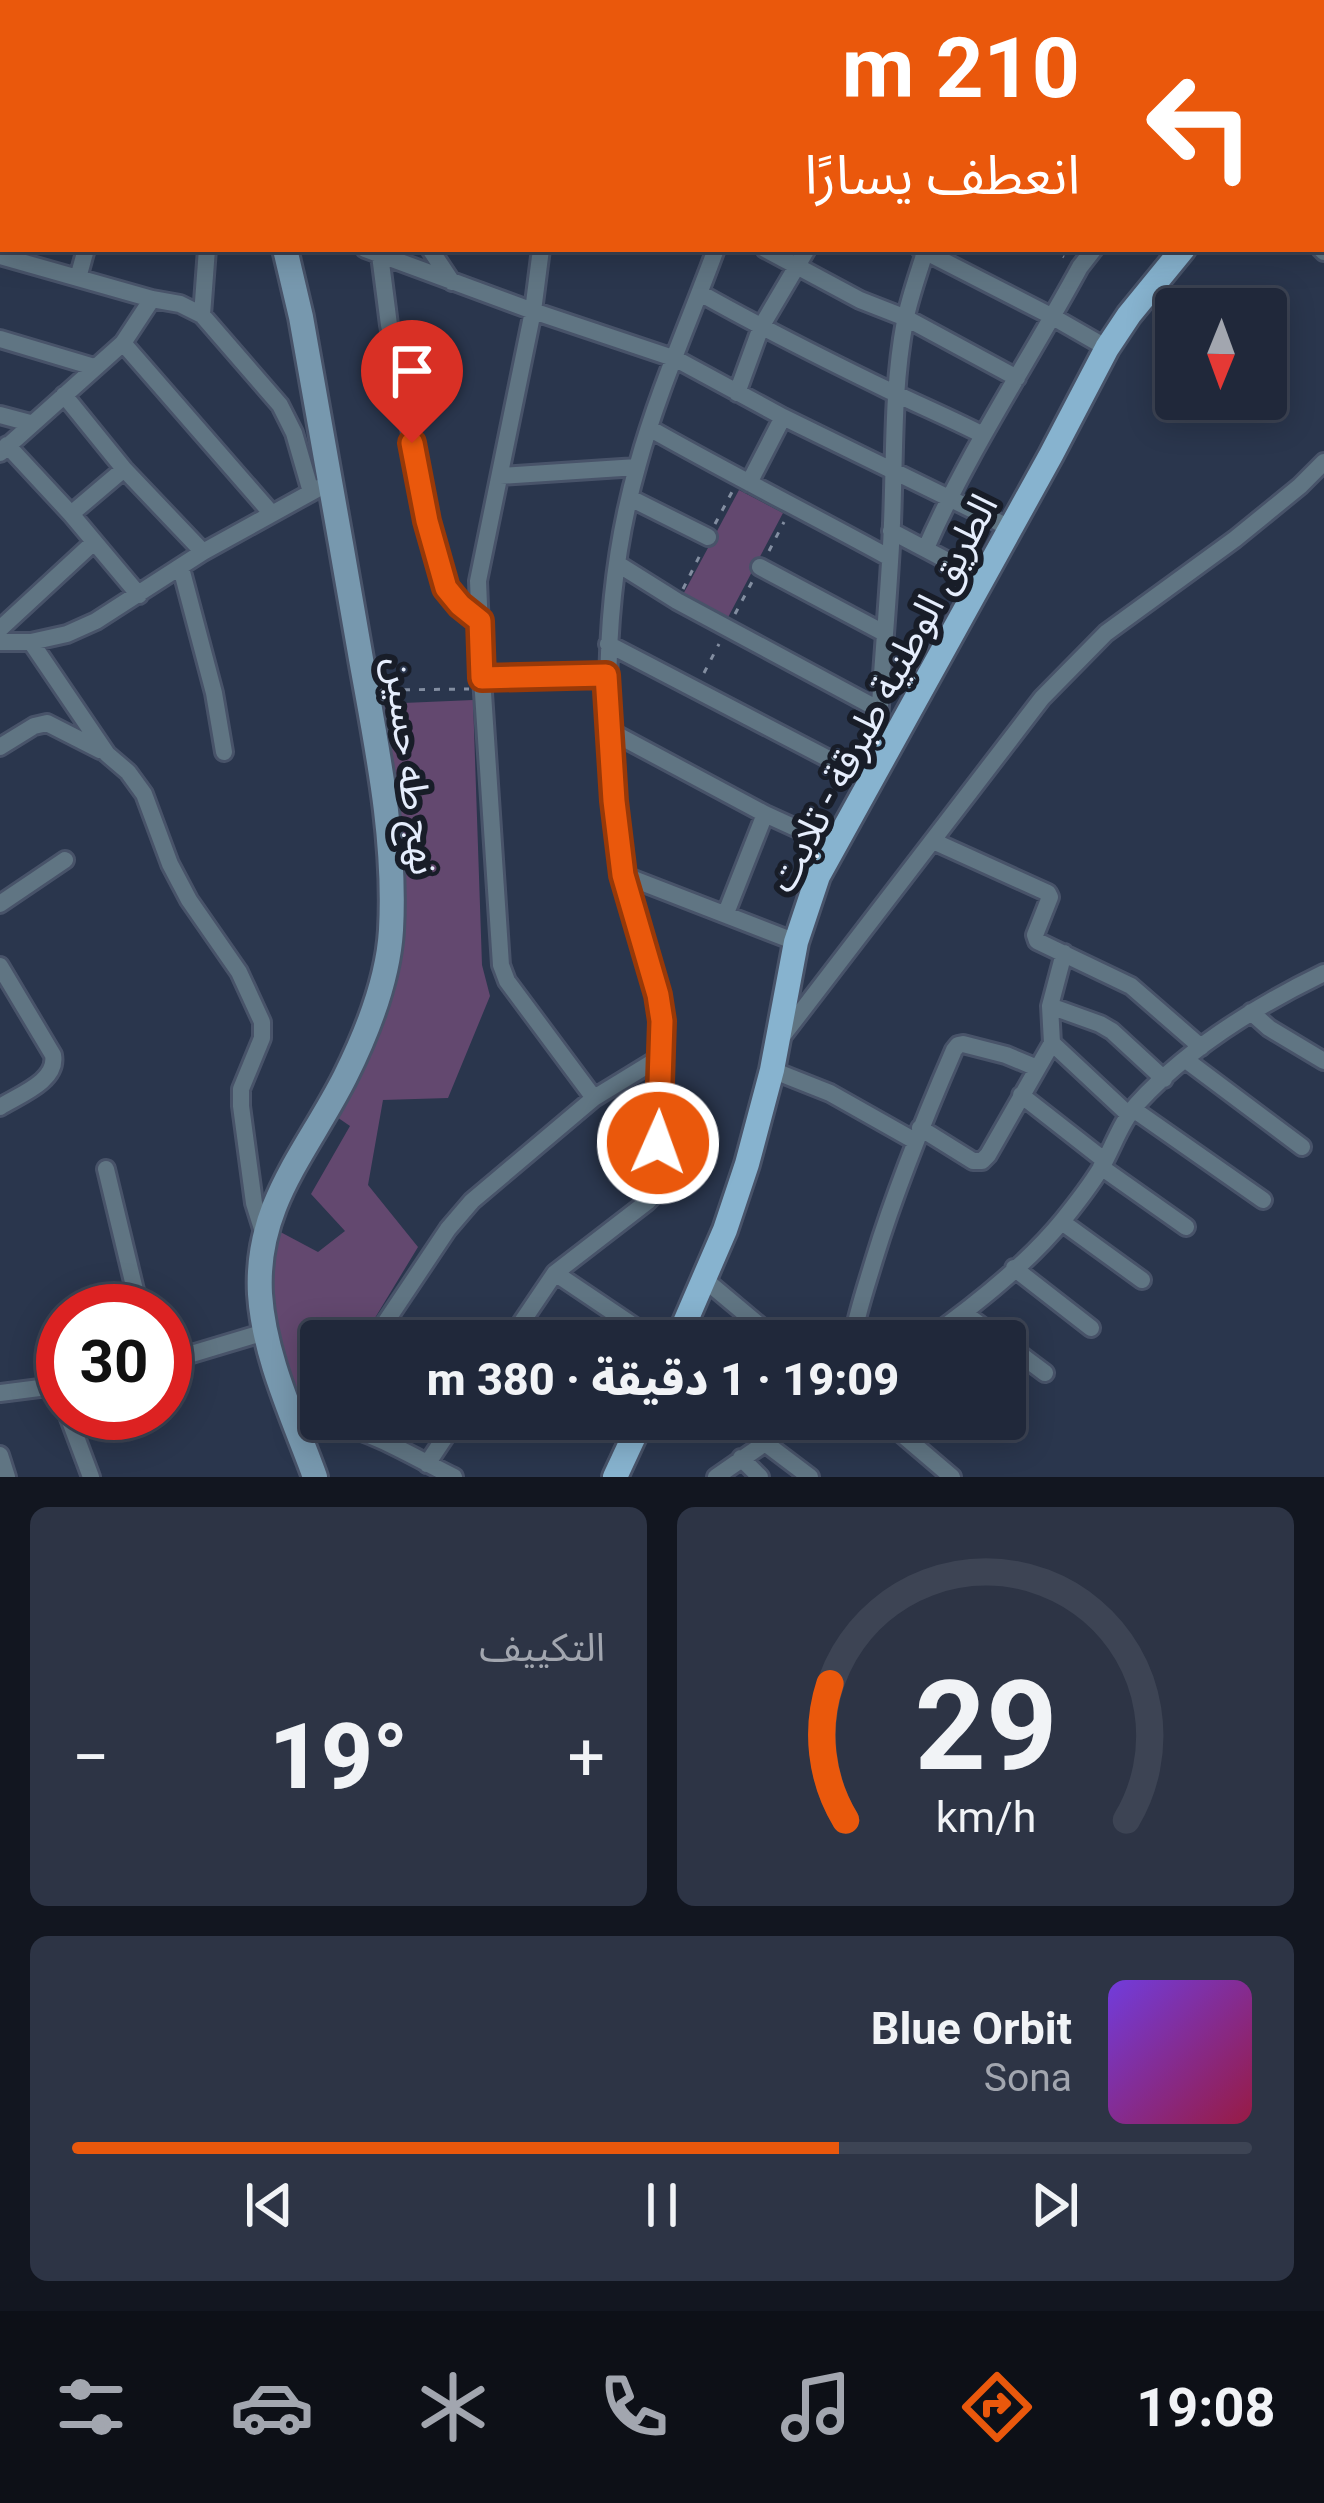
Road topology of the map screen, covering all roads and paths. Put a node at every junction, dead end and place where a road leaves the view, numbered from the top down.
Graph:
1 (85, 252) edge
2 (207, 252) edge
3 (286, 252) edge
4 (373, 252) edge
5 (432, 252) edge
6 (541, 252) edge
7 (715, 252) edge
8 (771, 252) edge
9 (805, 252) edge
10 (923, 252) edge
11 (928, 252) edge
12 (1055, 252) edge
13 (1092, 252) edge
14 (1181, 252) edge
15 (0, 256) edge
16 (797, 266) junction
17 (1080, 267) junction
18 (78, 278) junction
19 (452, 282) junction
20 (700, 293) junction
21 (152, 299) junction
22 (532, 311) junction
23 (202, 315) junction
24 (1053, 317) junction
25 (906, 318) junction
26 (761, 327) junction
27 (0, 339) edge
28 (123, 343) junction
29 (1107, 348) junction
30 (676, 359) junction
31 (94, 368) junction
32 (1017, 378) junction
33 (737, 393) junction
34 (64, 394) junction
35 (898, 395) junction
36 (0, 415) edge
37 (783, 417) junction
38 (30, 423) junction
39 (649, 428) junction
40 (983, 435) junction
41 (4, 449) edge
42 (1324, 462) edge
43 (637, 467) junction
44 (124, 469) junction
45 (891, 471) junction
46 (500, 476) junction
47 (749, 483) junction
48 (321, 487) junction
49 (630, 498) junction
50 (948, 498) junction
51 (794, 505) junction
52 (71, 514) junction
53 (272, 514) junction
54 (1010, 528) junction
55 (891, 531) junction
56 (709, 537) dead end
57 (94, 542) junction
58 (926, 548) junction
59 (203, 552) junction
60 (890, 558) junction
61 (618, 565) junction
62 (760, 567) junction
63 (182, 568) junction
64 (982, 579) junction
65 (139, 595) junction
66 (480, 621) junction
67 (727, 628) junction
68 (0, 629) edge
69 (884, 633) junction
70 (0, 642) edge
71 (31, 642) junction
72 (608, 644) junction
73 (606, 675) junction
74 (483, 683) junction
75 (695, 688) junction
76 (367, 691) junction
77 (878, 709) junction
78 (608, 730) junction
79 (0, 747) edge
80 (224, 752) dead end
81 (107, 754) junction
82 (874, 774) junction
83 (765, 814) junction
84 (933, 841) junction
85 (835, 846) junction
86 (64, 860) dead end
87 (623, 875) junction
88 (0, 904) edge
89 (726, 913) junction
90 (796, 942) junction
91 (1064, 953) junction
92 (0, 967) edge
93 (1324, 973) edge
94 (1050, 1006) junction
95 (1251, 1012) junction
96 (1052, 1043) junction
97 (1201, 1047) junction
98 (661, 1057) junction
99 (774, 1058) junction
100 (1186, 1060) junction
101 (1324, 1061) edge
102 (1037, 1068) junction
103 (1164, 1078) junction
104 (1021, 1095) junction
105 (594, 1098) junction
106 (0, 1107) edge
107 (1131, 1112) junction
108 (917, 1134) junction
109 (1302, 1147) dead end
110 (1102, 1164) junction
111 (106, 1169) dead end
112 (1263, 1201) dead end
113 (1062, 1222) junction
114 (1186, 1227) dead end
115 (264, 1235) junction
116 (1014, 1268) junction
117 (556, 1273) junction
118 (704, 1279) junction
119 (1142, 1280) dead end
120 (134, 1284) edge
121 (964, 1313) junction
122 (387, 1320) edge
123 (524, 1320) edge
124 (625, 1320) edge
125 (685, 1320) edge
126 (753, 1320) edge
127 (858, 1320) edge
128 (954, 1320) edge
129 (973, 1320) edge
130 (1091, 1328) dead end
131 (265, 1333) junction
132 (192, 1354) edge
133 (1026, 1359) edge
134 (1045, 1373) dead end
135 (36, 1392) edge
136 (0, 1393) edge
137 (300, 1400) edge
138 (77, 1440) edge
139 (314, 1440) edge
140 (377, 1440) edge
141 (443, 1440) edge
142 (633, 1440) edge
143 (768, 1440) edge
144 (909, 1440) edge
145 (765, 1443) junction
146 (0, 1455) edge
147 (741, 1458) junction
148 (427, 1464) junction
149 (7, 1477) edge
150 (91, 1477) edge
151 (315, 1477) edge
152 (454, 1477) edge
153 (615, 1477) edge
154 (716, 1477) edge
155 (760, 1477) edge
156 (810, 1477) edge
157 (952, 1477) edge

1 - 18 street
2 - 23 street
3 - 48 main road, نهج طه حسين
4 - 19 street
4 - 66 street
5 - 19 street
6 - 22 street
7 - 20 street
8 - 16 street
9 - 16 street
10 - 25 street
11 - 24 street
12 - 17 path
13 - 17 street
14 - 29 main road, الطريق الوطنية طبرقة - تلابت
15 - 18 street
16 - 25 street
16 - 26 street
17 - 24 street
18 - 21 street
19 - 22 street
20 - 26 street
20 - 30 street
21 - 23 street
21 - 28 street
22 - 30 street
22 - 46 street
23 - 48 street
24 - 29 street
24 - 32 street
25 - 32 street
25 - 35 street
26 - 33 street
26 - 35 street
27 - 31 street
28 - 31 street
28 - 53 street
29 - 54 main road, الطريق الوطنية طبرقة - تلابت
30 - 33 street
30 - 39 street
31 - 34 street
32 - 40 street
33 - 37 street
34 - 38 street
34 - 44 street
35 - 40 street
35 - 45 street
36 - 38 street
37 - 45 street
37 - 47 street
38 - 41 street
39 - 43 street
39 - 47 street
40 - 50 street
41 - 52 street
42 - 84 street
43 - 46 street
43 - 49 street
44 - 52 street
44 - 59 street
45 - 50 street
45 - 55 street
46 - 66 street
47 - 51 street
48 - 53 street
48 - 76 main road, نهج طه حسين
49 - 56 street
49 - 61 street
50 - 54 street
50 - 58 street
51 - 60 street
51 - 62 path
52 - 57 street
53 - 59 street
54 - 64 main road, الطريق الوطنية طبرقة - تلابت
55 - 58 street
55 - 60 street
57 - 65 street
57 - 68 street
58 - 64 street
59 - 63 street
60 - 69 street
61 - 67 street
61 - 72 street
62 - 67 path
62 - 69 street
63 - 65 street
63 - 80 street
64 - 82 main road, الطريق الوطنية طبرقة - تلابت
65 - 71 street
66 - 74 street
67 - 75 path
67 - 77 street
69 - 77 street
70 - 71 street
71 - 81 street
72 - 73 street
72 - 75 street
73 - 74 street
73 - 78 street
74 - 76 path
74 - 105 street
75 - 82 street
76 - 115 main road, نهج طه حسين
77 - 82 street
78 - 83 street
78 - 87 street
79 - 81 street
81 - 115 street
82 - 85 main road, الطريق الوطنية طبرقة - تلابت
83 - 85 street
83 - 89 street
84 - 91 street
84 - 99 street
85 - 90 main road, الطريق الوطنية طبرقة - تلابت
86 - 88 street
87 - 89 street
87 - 98 street
89 - 90 street
90 - 99 main road, الطريق الوطنية طبرقة - تلابت
91 - 94 street
91 - 97 street
92 - 106 street
93 - 95 street
94 - 96 street
94 - 103 street
95 - 97 street
95 - 101 street
96 - 102 street
96 - 107 street
97 - 100 street
98 - 105 street
98 - 117 street
99 - 108 street
99 - 118 main road, الطريق الوطنية طبرقة - تلابت
100 - 103 street
100 - 109 street
102 - 104 street
102 - 108 street
103 - 107 street
104 - 108 street
104 - 110 street
105 - 122 street
107 - 110 street
107 - 112 street
108 - 127 street
110 - 113 street
110 - 114 street
111 - 120 street
113 - 116 street
113 - 119 street
115 - 131 main road, نهج طه حسين
116 - 121 street
116 - 130 street
117 - 123 street
117 - 124 street
118 - 125 main road, الطريق الوطنية طبرقة - تلابت
118 - 126 street
121 - 128 street
121 - 129 street
131 - 132 street
131 - 137 main road, نهج طه حسين
133 - 134 street
135 - 136 street
138 - 150 street
139 - 151 main road, نهج طه حسين
140 - 148 street
141 - 148 street
142 - 153 main road
143 - 145 street
144 - 157 street
145 - 147 street
145 - 156 street
146 - 149 street
147 - 154 street
147 - 155 street
148 - 152 street

